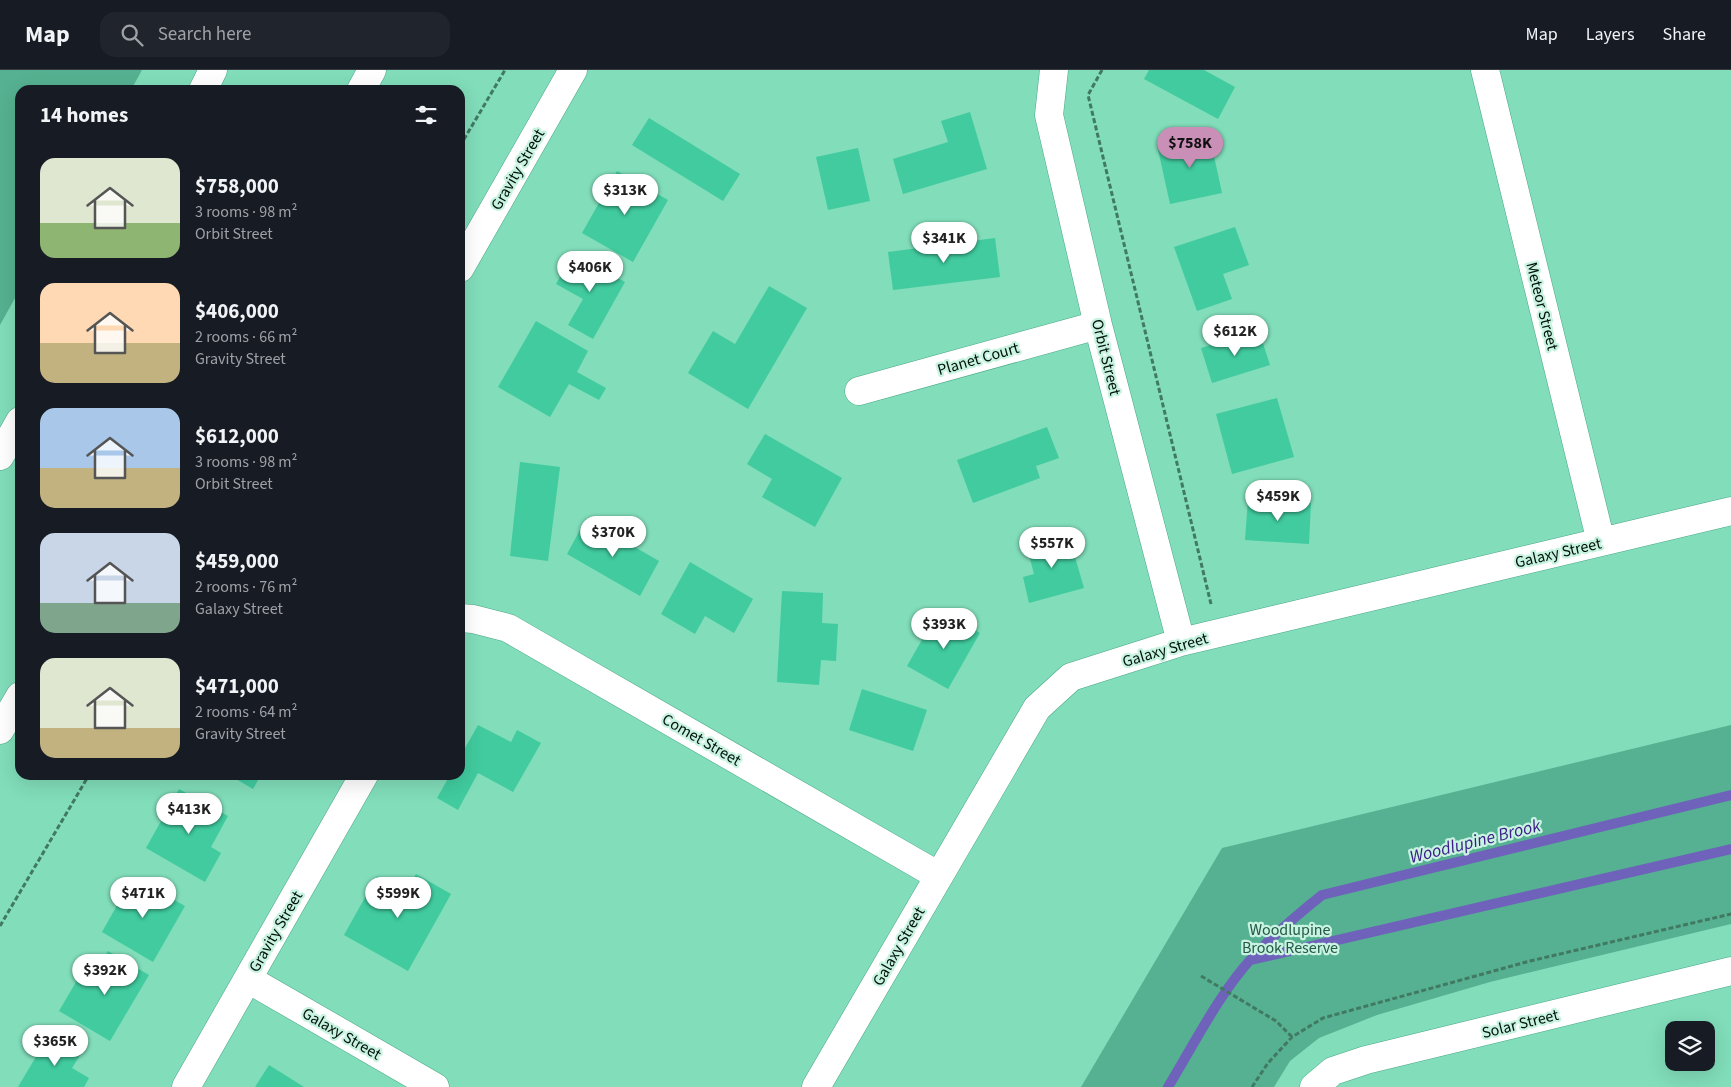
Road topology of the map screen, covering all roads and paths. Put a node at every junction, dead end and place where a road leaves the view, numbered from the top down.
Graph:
1 (213, 70) edge
2 (372, 70) edge
3 (504, 70) edge
4 (573, 70) edge
5 (1054, 70) edge
6 (1102, 70) edge
7 (1485, 70) edge
8 (206, 85) edge
9 (363, 85) edge
10 (465, 137) edge
11 (465, 259) edge
12 (1098, 325) junction
13 (859, 392) dead end
14 (15, 430) edge
15 (0, 456) edge
16 (1731, 511) edge
17 (1601, 542) junction
18 (465, 618) edge
19 (1218, 633) junction
20 (1181, 642) junction
21 (15, 704) edge
22 (0, 730) edge
23 (86, 780) edge
24 (361, 780) edge
25 (938, 876) junction
26 (1731, 914) edge
27 (0, 926) edge
28 (1731, 972) edge
29 (1201, 976) dead end
30 (248, 979) junction
31 (1292, 1037) junction
32 (186, 1087) edge
33 (435, 1087) edge
34 (816, 1087) edge
35 (1252, 1087) edge
36 (1314, 1087) edge

1 - 8 main road
2 - 9 main road
3 - 10 path
4 - 11 main road, Gravity Street
5 - 12 main road, Orbit Street
6 - 19 path
7 - 17 main road, Meteor Street
12 - 13 main road, Planet Court
12 - 20 main road, Orbit Street
14 - 15 main road
16 - 17 main road, Galaxy Street
17 - 19 main road, Galaxy Street
18 - 25 main road, Comet Street
19 - 20 main road, Galaxy Street
20 - 25 main road, Galaxy Street
21 - 22 main road
23 - 27 path
24 - 30 main road, Gravity Street
25 - 34 main road, Galaxy Street
26 - 31 path
28 - 36 main road, Solar Street
29 - 31 path
30 - 32 main road, Gravity Street
30 - 33 main road, Galaxy Street
31 - 35 path

